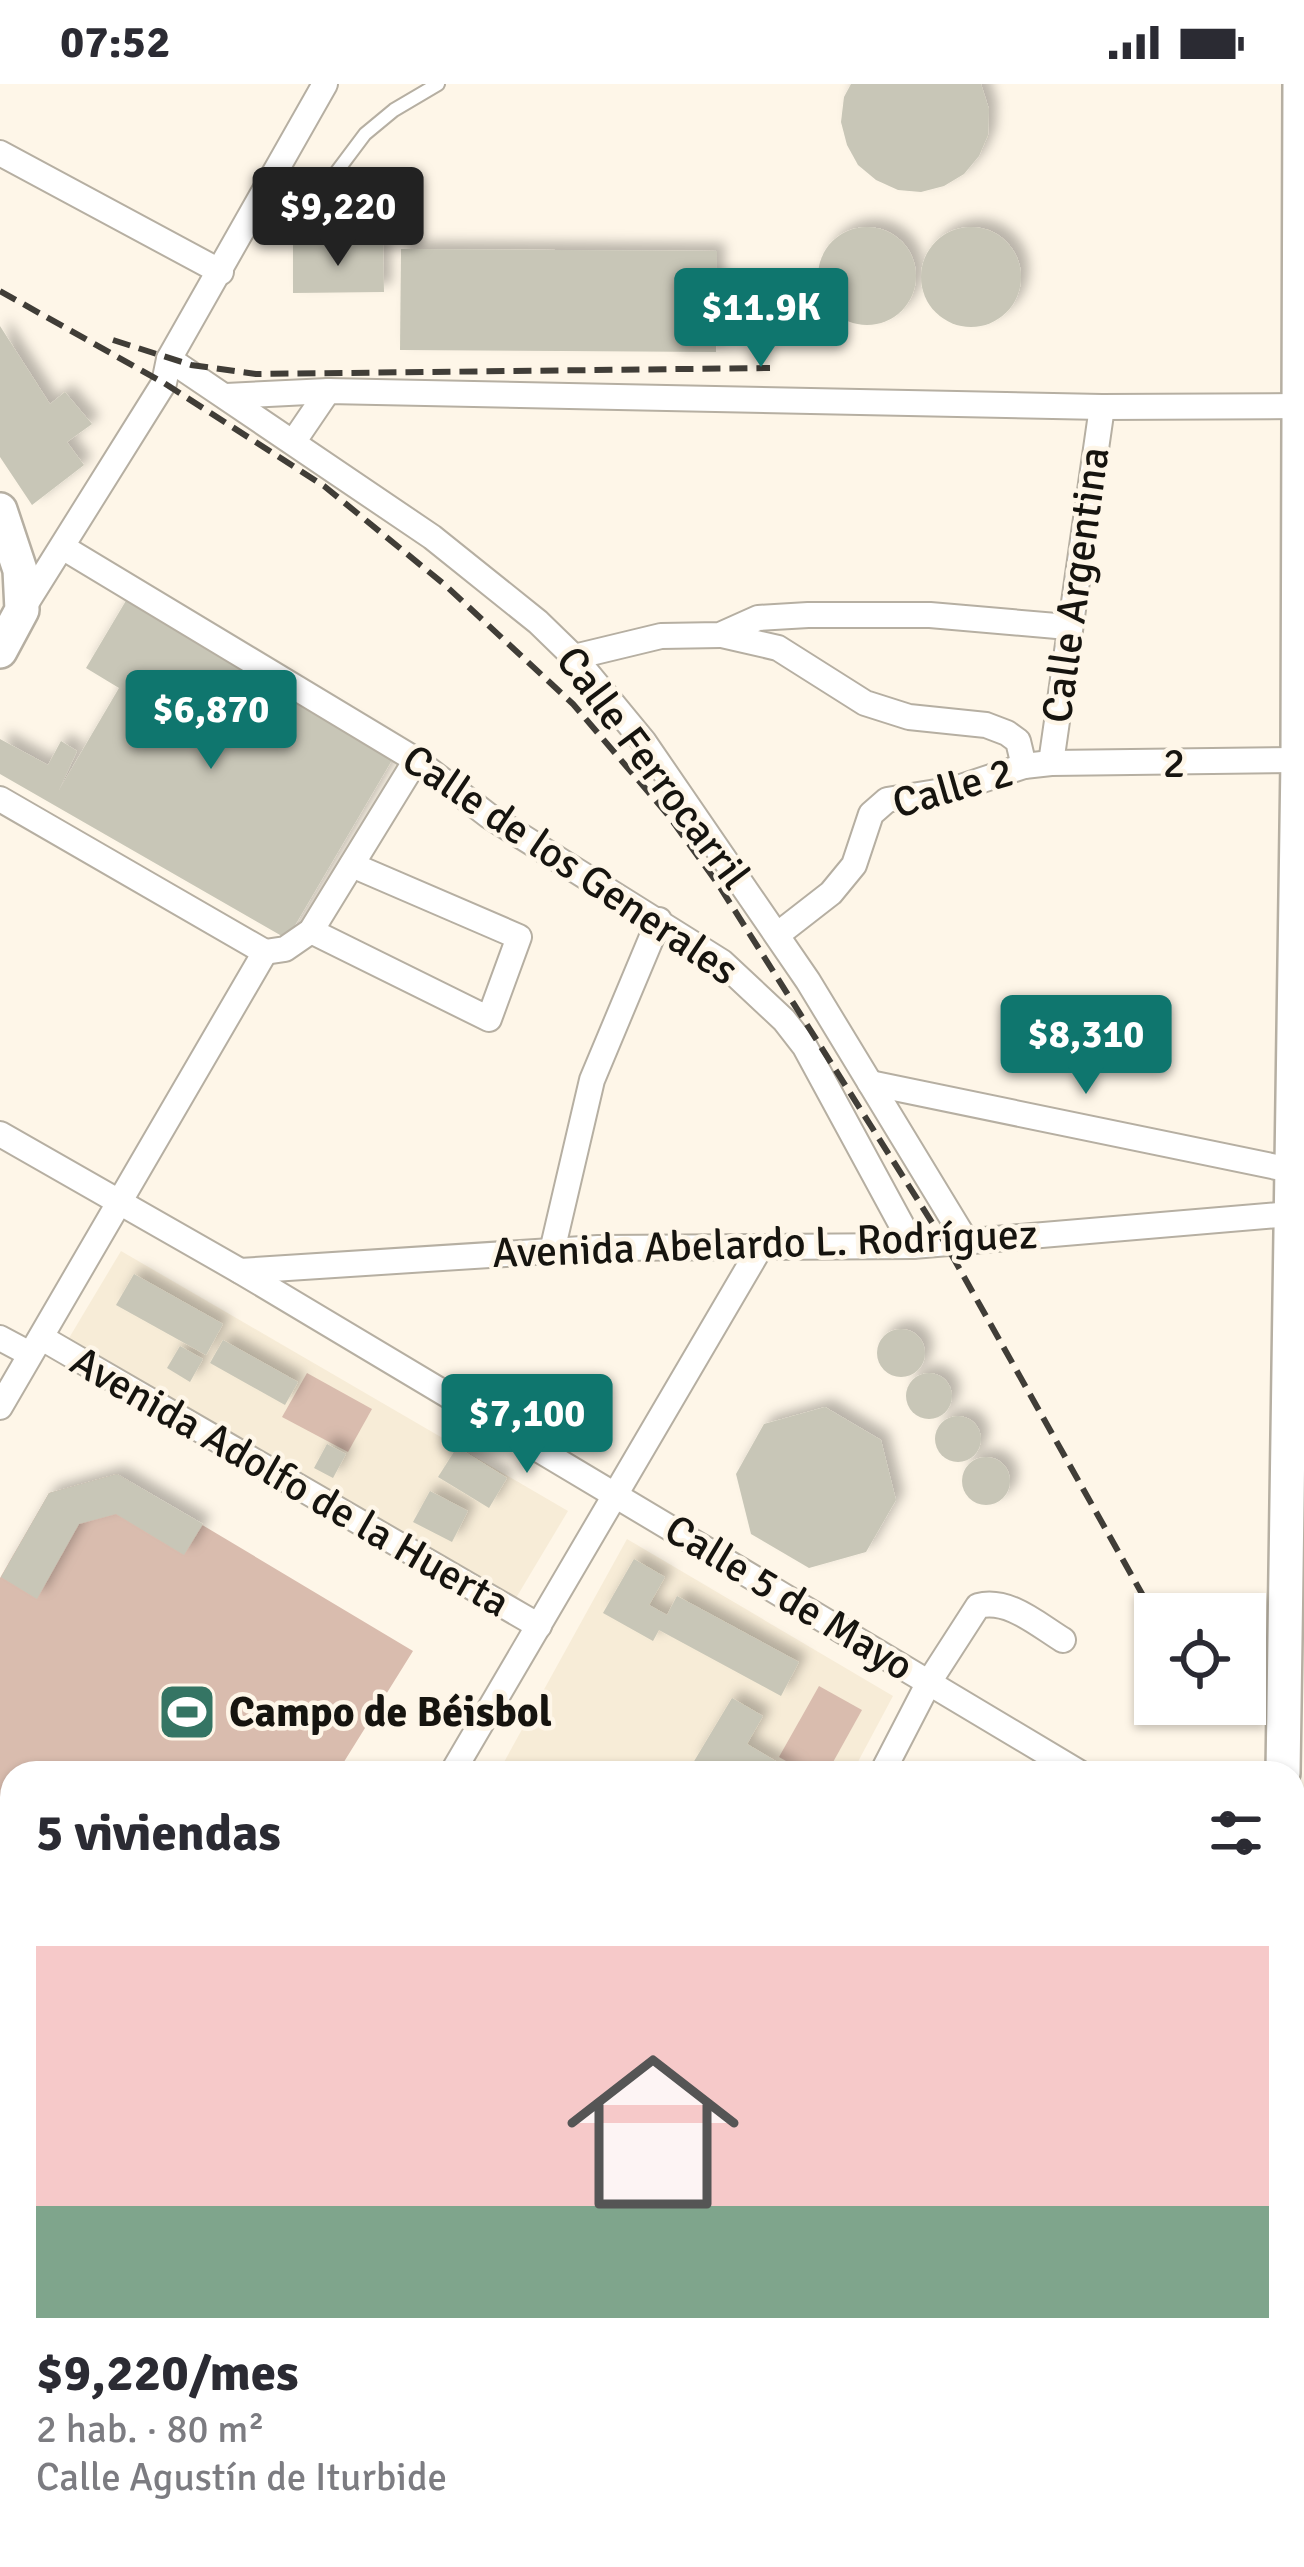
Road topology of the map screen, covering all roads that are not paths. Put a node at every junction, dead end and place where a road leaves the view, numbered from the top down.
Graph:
1 (325, 84) edge
2 (438, 84) edge
3 (1300, 84) edge
4 (0, 153) edge
5 (245, 228) junction
6 (220, 272) junction
7 (170, 359) junction
8 (328, 392) junction
9 (226, 396) junction
10 (1299, 406) junction
11 (1102, 407) junction
12 (294, 441) junction
13 (0, 510) edge
14 (64, 548) junction
15 (22, 610) junction
16 (1068, 627) junction
17 (720, 635) junction
18 (0, 651) edge
19 (574, 657) junction
20 (416, 760) junction
21 (1298, 760) junction
22 (1051, 763) junction
23 (1024, 766) junction
24 (0, 799) edge
25 (352, 865) junction
26 (659, 920) junction
27 (311, 931) junction
28 (777, 935) junction
29 (265, 952) junction
30 (870, 1083) junction
31 (0, 1134) edge
32 (1296, 1170) edge
33 (120, 1203) junction
34 (1291, 1214) junction
35 (966, 1241) junction
36 (913, 1246) junction
37 (760, 1248) junction
38 (552, 1251) junction
39 (240, 1271) junction
40 (0, 1338) edge
41 (36, 1346) junction
42 (0, 1407) edge
43 (1295, 1436) edge
44 (618, 1495) junction
45 (539, 1626) junction
46 (1063, 1640) dead end
47 (929, 1682) junction
48 (459, 1761) edge
49 (888, 1761) edge
50 (1060, 1761) edge
51 (1283, 1761) edge

1 - 5 street
2 - 5 lane
3 - 10 street
4 - 6 street
5 - 6 street
6 - 7 street
7 - 9 street, Calle Ferrocarril
7 - 14 street
8 - 9 street
8 - 11 street
8 - 12 street
9 - 12 street, Calle Ferrocarril
10 - 11 street
10 - 21 street
11 - 16 street, Calle Argentina
12 - 19 street, Calle Ferrocarril
13 - 15 street
14 - 15 street
14 - 20 street, Calle de los Generales
15 - 18 street
16 - 17 street
16 - 22 street, Calle Argentina
17 - 19 street
17 - 23 street
19 - 28 street, Calle Ferrocarril
20 - 25 street
20 - 26 street, Calle de los Generales
21 - 22 street, 2
21 - 32 street
22 - 23 street, Calle 2
23 - 28 street, Calle 2
24 - 29 street
25 - 27 street
25 - 27 street
26 - 36 street, Calle de los Generales
26 - 38 street
27 - 29 street
28 - 30 street, Calle Ferrocarril
29 - 33 street
30 - 32 street
30 - 35 street, Calle Ferrocarril
31 - 33 street, Calle 5 de Mayo
32 - 34 street
33 - 39 street, Calle 5 de Mayo
33 - 41 street
34 - 35 street, Avenida Abelardo L. Rodríguez
34 - 43 street
35 - 36 street, Avenida Abelardo L. Rodríguez
36 - 37 street, Avenida Abelardo L. Rodríguez
37 - 38 street, Avenida Abelardo L. Rodríguez
37 - 44 street
38 - 39 street, Avenida Abelardo L. Rodríguez
39 - 44 street, Calle 5 de Mayo
40 - 41 street, Avenida Adolfo de la Huerta
41 - 42 street
41 - 45 street, Avenida Adolfo de la Huerta
43 - 51 street
44 - 45 street
44 - 47 street, Calle 5 de Mayo
45 - 48 street
46 - 47 street
47 - 49 street
47 - 50 street, Calle 5 de Mayo

